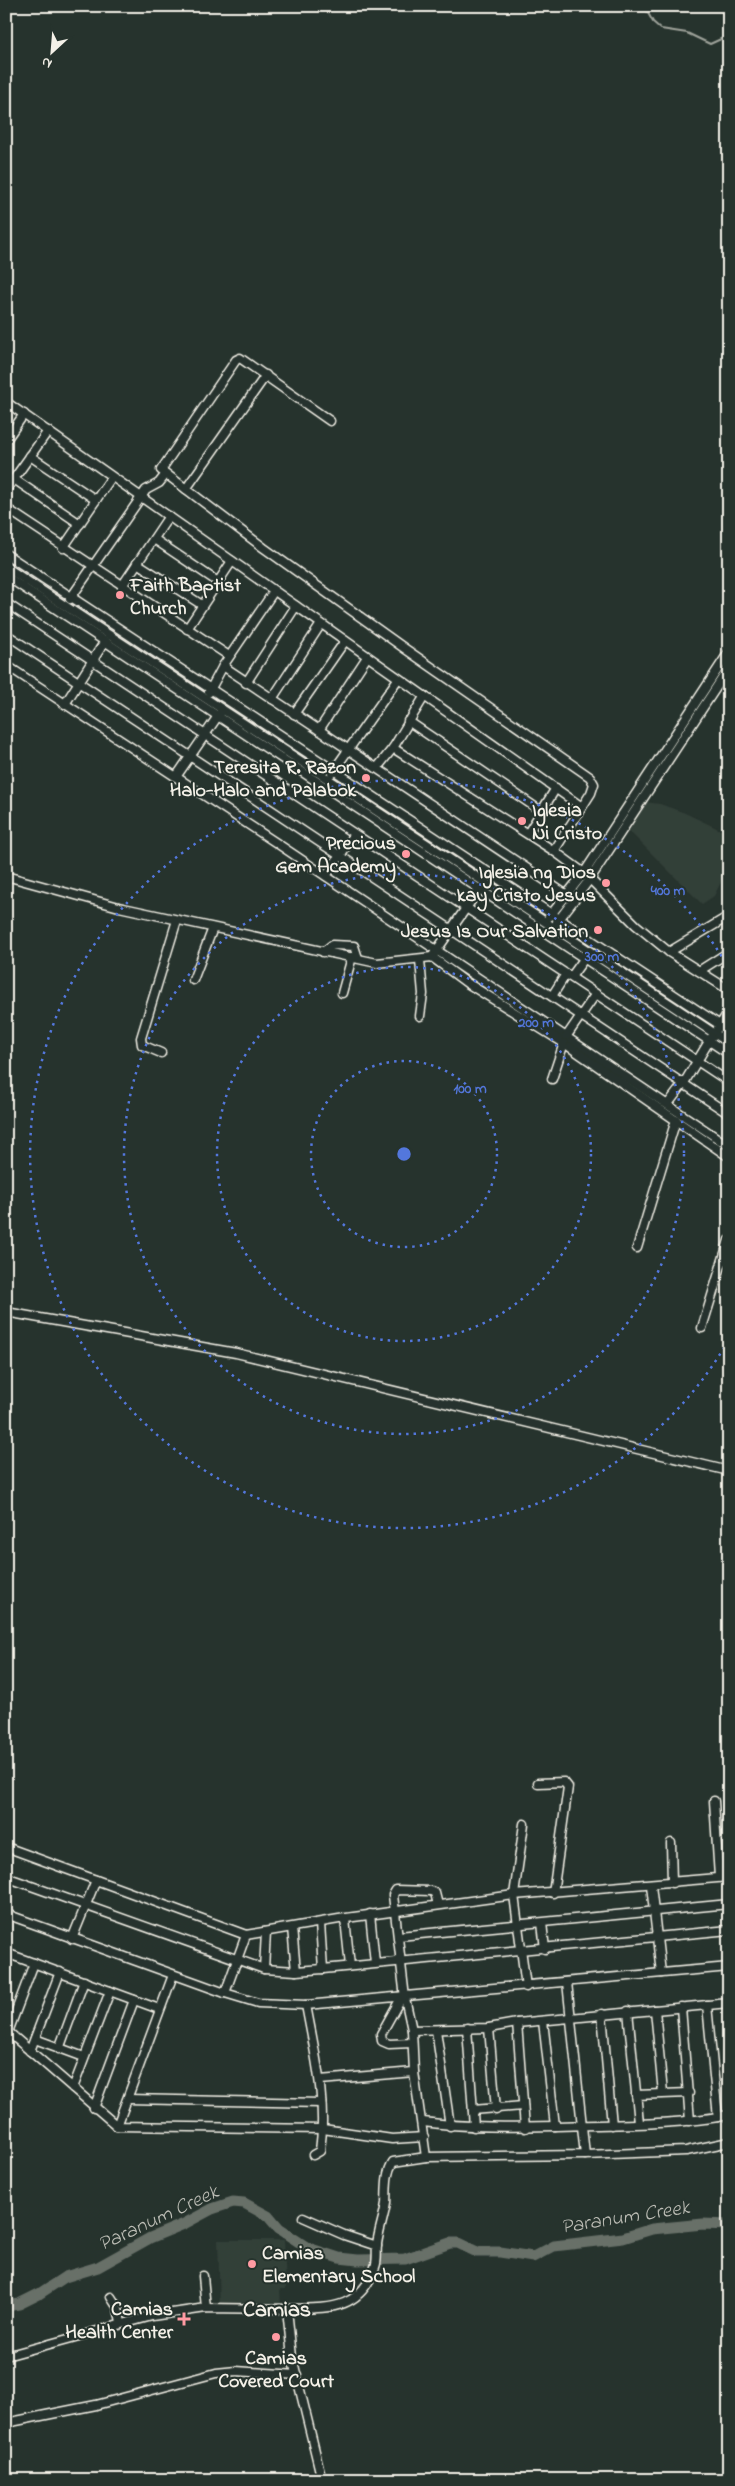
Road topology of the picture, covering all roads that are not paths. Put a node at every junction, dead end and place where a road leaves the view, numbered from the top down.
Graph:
1 (266, 375) junction
2 (6, 402) edge
3 (24, 414) junction
4 (330, 421) dead end
5 (48, 431) junction
6 (6, 440) edge
7 (30, 456) junction
8 (166, 474) junction
9 (111, 478) junction
10 (14, 479) junction
11 (186, 489) junction
12 (6, 490) edge
13 (141, 498) junction
14 (96, 500) junction
15 (6, 508) edge
16 (169, 516) junction
17 (80, 524) junction
18 (154, 539) junction
19 (63, 548) junction
20 (6, 554) edge
21 (232, 562) junction
22 (137, 563) junction
23 (6, 567) edge
24 (93, 567) junction
25 (6, 576) edge
26 (218, 582) junction
27 (122, 586) junction
28 (274, 591) junction
29 (72, 596) junction
30 (6, 603) edge
31 (202, 605) junction
32 (296, 606) junction
33 (66, 607) junction
34 (321, 624) junction
35 (187, 629) junction
36 (6, 634) edge
37 (105, 641) junction
38 (345, 641) junction
39 (729, 652) edge
40 (229, 656) junction
41 (367, 657) junction
42 (91, 660) junction
43 (6, 665) edge
44 (222, 666) junction
45 (724, 670) edge
46 (398, 679) junction
47 (78, 681) junction
48 (246, 683) junction
49 (212, 688) junction
50 (424, 697) junction
51 (206, 698) junction
52 (272, 699) junction
53 (65, 704) junction
54 (221, 713) junction
55 (294, 714) junction
56 (408, 721) junction
57 (319, 730) junction
58 (204, 734) junction
59 (393, 748) junction
60 (350, 749) junction
61 (190, 757) junction
62 (377, 768) junction
63 (333, 770) junction
64 (176, 777) junction
65 (329, 780) junction
66 (556, 788) junction
67 (582, 807) junction
68 (541, 811) junction
69 (354, 834) junction
70 (528, 834) junction
71 (554, 851) junction
72 (339, 856) junction
73 (6, 876) edge
74 (326, 876) junction
75 (587, 876) junction
76 (480, 888) junction
77 (565, 895) junction
78 (573, 899) junction
79 (466, 908) junction
80 (552, 914) junction
81 (729, 916) edge
82 (559, 919) junction
83 (177, 920) junction
84 (545, 923) junction
85 (213, 928) junction
86 (553, 928) junction
87 (452, 930) junction
88 (670, 952) junction
89 (729, 952) edge
90 (434, 954) junction
91 (355, 958) junction
92 (584, 958) junction
93 (420, 960) junction
94 (699, 971) junction
95 (568, 975) junction
96 (193, 980) dead end
97 (729, 990) edge
98 (342, 993) dead end
99 (595, 995) junction
100 (552, 996) junction
101 (729, 1011) edge
102 (582, 1015) junction
103 (420, 1016) dead end
104 (720, 1025) junction
105 (729, 1031) edge
106 (714, 1034) junction
107 (565, 1040) junction
108 (709, 1041) junction
109 (729, 1043) edge
110 (161, 1053) dead end
111 (729, 1054) edge
112 (697, 1060) junction
113 (552, 1079) dead end
114 (729, 1082) edge
115 (684, 1084) junction
116 (668, 1104) junction
117 (729, 1114) edge
118 (676, 1120) junction
119 (729, 1146) edge
120 (729, 1157) edge
121 (729, 1240) edge
122 (637, 1248) dead end
123 (6, 1312) edge
124 (702, 1328) dead end
125 (729, 1471) edge
126 (538, 1783) dead end
127 (714, 1801) dead end
128 (524, 1824) dead end
129 (671, 1843) dead end
130 (6, 1847) edge
131 (6, 1877) edge
132 (718, 1877) junction
133 (729, 1877) edge
134 (96, 1880) junction
135 (672, 1883) junction
136 (650, 1885) junction
137 (553, 1893) junction
138 (514, 1895) junction
139 (729, 1904) edge
140 (84, 1905) junction
141 (438, 1905) junction
142 (652, 1910) junction
143 (396, 1911) junction
144 (6, 1914) edge
145 (370, 1914) junction
146 (345, 1919) junction
147 (320, 1923) junction
148 (518, 1923) junction
149 (542, 1923) junction
150 (292, 1928) junction
151 (729, 1930) edge
152 (266, 1932) junction
153 (246, 1934) junction
154 (399, 1936) junction
155 (657, 1937) junction
156 (72, 1939) junction
157 (545, 1949) junction
158 (522, 1950) junction
159 (7, 1956) edge
160 (236, 1961) junction
161 (401, 1962) junction
162 (34, 1963) junction
163 (375, 1963) junction
164 (350, 1966) junction
165 (729, 1967) edge
166 (323, 1969) junction
167 (264, 1970) junction
168 (296, 1971) junction
169 (60, 1972) junction
170 (661, 1973) junction
171 (173, 1975) junction
172 (84, 1981) junction
173 (567, 1982) junction
174 (526, 1987) junction
175 (110, 1991) junction
176 (225, 1993) junction
177 (403, 1998) junction
178 (134, 2000) junction
179 (729, 2004) edge
180 (306, 2005) junction
181 (707, 2005) junction
182 (681, 2007) junction
183 (159, 2009) junction
184 (654, 2010) junction
185 (628, 2011) junction
186 (602, 2014) junction
187 (570, 2018) junction
188 (543, 2021) junction
189 (517, 2022) junction
190 (467, 2028) junction
191 (489, 2028) junction
192 (412, 2030) junction
193 (436, 2030) junction
194 (7, 2031) edge
195 (35, 2039) junction
196 (412, 2043) junction
197 (59, 2049) junction
198 (30, 2051) junction
199 (84, 2057) junction
200 (414, 2072) junction
201 (320, 2080) junction
202 (73, 2088) junction
203 (689, 2093) junction
204 (663, 2094) junction
205 (636, 2095) junction
206 (128, 2099) junction
207 (321, 2103) junction
208 (523, 2106) junction
209 (94, 2108) junction
210 (473, 2110) junction
211 (496, 2110) junction
212 (729, 2115) edge
213 (718, 2117) junction
214 (690, 2121) junction
215 (423, 2122) junction
216 (639, 2123) junction
217 (612, 2125) junction
218 (117, 2126) junction
219 (450, 2126) junction
220 (556, 2126) junction
221 (584, 2126) junction
222 (474, 2127) junction
223 (524, 2128) junction
224 (323, 2129) junction
225 (424, 2137) junction
226 (729, 2142) edge
227 (313, 2155) dead end
228 (585, 2155) junction
229 (426, 2157) junction
230 (303, 2217) dead end
231 (377, 2249) junction
232 (203, 2276) dead end
233 (111, 2296) dead end
234 (206, 2308) junction
235 (287, 2309) junction
236 (121, 2323) junction
237 (6, 2356) edge
238 (297, 2376) junction
239 (6, 2423) edge
240 (322, 2480) edge

1 - 4 street
1 - 8 street
1 - 11 street
2 - 3 street
3 - 5 street
3 - 6 street
5 - 7 street
5 - 9 street
7 - 10 street
7 - 14 street
8 - 11 street
8 - 13 street
9 - 13 street
9 - 14 street
10 - 12 street
10 - 17 street
11 - 67 street
13 - 16 street
13 - 24 street
14 - 17 street
15 - 19 street
16 - 18 street
16 - 21 street
17 - 19 street
18 - 22 street
18 - 26 street
19 - 24 street
20 - 29 street
21 - 26 street
21 - 28 street
22 - 27 street
22 - 31 street
23 - 33 street
24 - 27 street
24 - 29 street
25 - 37 street
26 - 31 street
27 - 35 street
28 - 32 street
28 - 40 street
29 - 33 street
29 - 49 street
30 - 42 street
31 - 35 street
32 - 34 street
32 - 48 street
33 - 51 street
34 - 38 street
34 - 52 street
35 - 40 street
36 - 47 street
37 - 42 street
37 - 54 street
38 - 41 street
38 - 55 street
39 - 45 street
40 - 44 street
41 - 46 street
41 - 57 street
42 - 47 street
42 - 58 street
43 - 53 street
44 - 48 street
44 - 49 street
45 - 75 street
46 - 50 street
46 - 60 street
47 - 53 street
47 - 61 street
48 - 52 street
49 - 51 street
49 - 63 street
50 - 56 street
50 - 66 street
51 - 54 street
52 - 55 street
53 - 64 street
54 - 58 street
54 - 65 street
54 - 76 street
55 - 57 street
56 - 59 street
56 - 68 street
57 - 60 street
58 - 61 street
58 - 69 street
59 - 62 street
59 - 70 street
60 - 62 street
60 - 63 street
61 - 64 street
61 - 72 street
62 - 77 street
63 - 65 street
63 - 80 street
64 - 74 street
65 - 84 street
66 - 67 street
66 - 68 street
67 - 71 street
68 - 70 street
69 - 72 street
69 - 79 street
70 - 71 street
71 - 75 street
72 - 74 street
72 - 87 street
73 - 83 street
74 - 90 street
75 - 77 street
75 - 78 street
75 - 88 street
76 - 79 street
76 - 92 street
77 - 78 street
77 - 80 street
78 - 82 street
79 - 87 street
79 - 95 street
80 - 82 street
80 - 84 street
81 - 88 street
82 - 86 street
82 - 104 street
83 - 85 street
83 - 110 street
84 - 86 street
85 - 91 street
85 - 96 street
86 - 106 street
87 - 90 street
87 - 100 street
88 - 94 street
89 - 94 street
90 - 93 street
90 - 107 street
91 - 93 street
91 - 98 street
92 - 95 street
92 - 108 street
93 - 103 street
94 - 97 street
95 - 99 street
95 - 100 street
99 - 102 street
99 - 112 street
100 - 102 street
101 - 104 street
102 - 107 street
102 - 115 street
104 - 105 street
104 - 106 street
106 - 108 street
106 - 109 street
107 - 113 street
107 - 116 street
107 - 118 street
108 - 111 street
108 - 112 street
112 - 114 street
112 - 115 street
115 - 116 street
115 - 117 street
116 - 119 street
118 - 120 street
118 - 122 street
121 - 124 street
123 - 125 street
126 - 137 street
127 - 132 street
128 - 138 street
129 - 135 street
130 - 134 street
131 - 140 street
132 - 133 street
132 - 135 street
134 - 140 street
134 - 153 street
135 - 136 street
136 - 137 street
136 - 142 street
137 - 138 street
138 - 141 street
138 - 148 street
139 - 142 street
140 - 156 street
140 - 160 street
141 - 143 street
141 - 143 street
142 - 149 street
142 - 155 street
143 - 145 street
143 - 154 street
144 - 156 street
145 - 146 street
145 - 163 street
146 - 147 street
146 - 164 street
147 - 150 street
147 - 166 street
148 - 149 street
148 - 154 street
148 - 158 street
149 - 157 street
150 - 152 street
150 - 168 street
151 - 155 street
152 - 153 street
152 - 167 street
153 - 160 street
154 - 161 street
155 - 157 street
155 - 170 street
156 - 171 street
157 - 158 street
158 - 161 street
158 - 174 street
159 - 162 street
160 - 167 street
160 - 176 street
161 - 163 street
161 - 177 street
162 - 169 street
162 - 194 street
163 - 164 street
164 - 166 street
165 - 170 street
166 - 168 street
167 - 168 street
169 - 172 street
169 - 195 street
170 - 173 street
171 - 176 street
171 - 183 street
172 - 175 street
172 - 197 street
173 - 174 street
173 - 187 street
174 - 177 street
175 - 178 street
175 - 199 street
176 - 180 street
177 - 180 street
177 - 192 street
177 - 196 street
178 - 183 street
178 - 209 street
179 - 181 street
180 - 201 street
181 - 182 street
181 - 213 street
182 - 184 street
182 - 203 street
183 - 206 street
184 - 185 street
184 - 204 street
185 - 186 street
185 - 205 street
186 - 187 street
186 - 217 street
187 - 188 street
187 - 221 street
188 - 189 street
188 - 220 street
189 - 191 street
189 - 208 street
190 - 191 street
190 - 193 street
190 - 210 street
191 - 211 street
192 - 193 street
192 - 196 street
193 - 219 street
194 - 198 street
195 - 197 street
195 - 198 street
196 - 200 street
197 - 199 street
198 - 202 street
199 - 202 street
200 - 201 street
200 - 215 street
201 - 207 street
202 - 209 street
203 - 204 street
203 - 214 street
204 - 205 street
205 - 216 street
206 - 207 street
206 - 218 street
207 - 224 street
208 - 211 street
208 - 223 street
209 - 218 street
210 - 211 street
210 - 222 street
212 - 213 street
213 - 214 street
214 - 216 street
215 - 219 street
215 - 225 street
216 - 217 street
217 - 221 street
218 - 224 street
219 - 222 street
220 - 221 street
220 - 223 street
221 - 228 street
222 - 223 street
224 - 225 street
224 - 227 street
225 - 229 street
226 - 228 street
228 - 229 street
229 - 231 street
230 - 231 street
231 - 235 street
232 - 234 street
233 - 236 street
234 - 235 street
234 - 236 street
235 - 238 street
236 - 237 street
238 - 239 street
238 - 240 street

